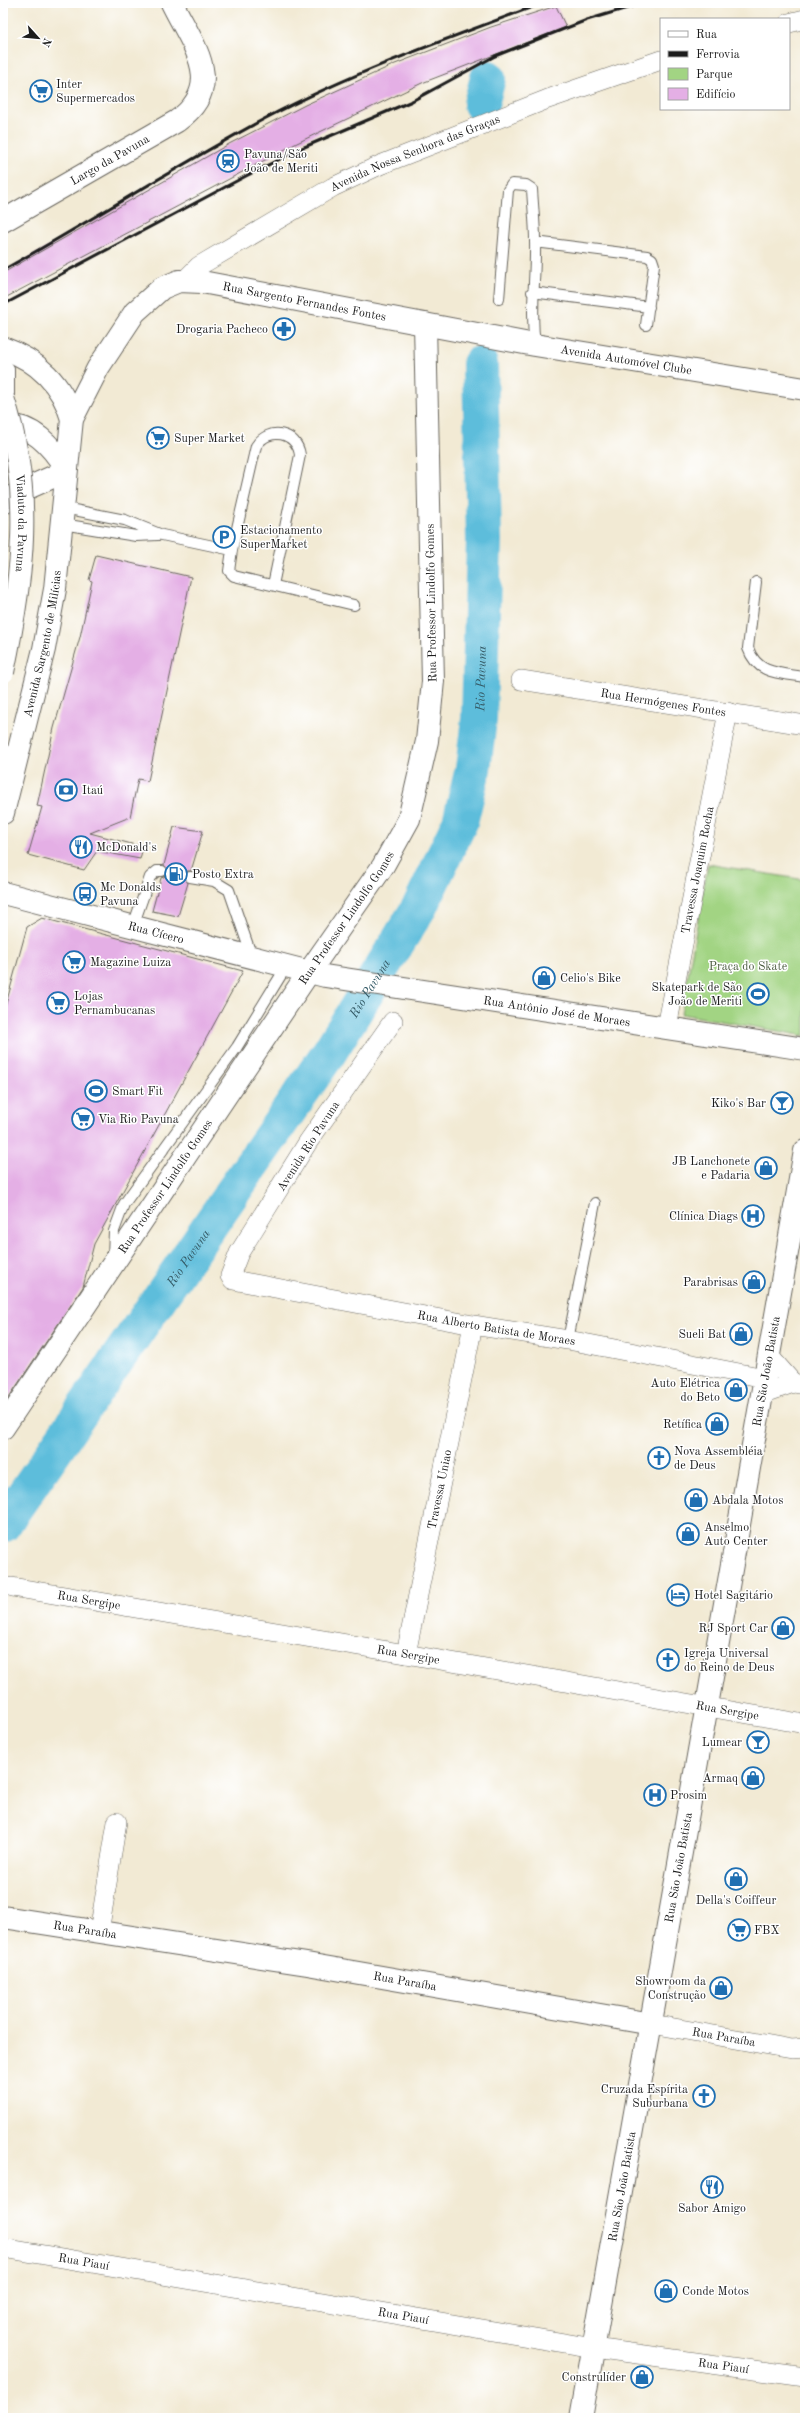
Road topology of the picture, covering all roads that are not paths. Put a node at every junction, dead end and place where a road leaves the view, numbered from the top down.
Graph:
1 (172, 3) edge
2 (805, 19) edge
3 (790, 24) edge
4 (660, 60) edge
5 (3, 221) edge
6 (535, 242) junction
7 (186, 280) junction
8 (162, 288) joint
9 (532, 292) junction
10 (498, 299) dead end
11 (649, 307) junction
12 (425, 324) junction
13 (646, 325) dead end
14 (447, 328) joint
15 (529, 344) junction
16 (3, 348) edge
17 (3, 370) edge
18 (805, 389) edge
19 (3, 398) edge
20 (3, 406) edge
21 (72, 419) junction
22 (3, 426) edge
23 (66, 470) junction
24 (3, 503) edge
25 (63, 516) junction
26 (162, 535) junction
27 (232, 550) junction
28 (756, 582) dead end
29 (273, 585) junction
30 (354, 605) dead end
31 (3, 672) edge
32 (805, 677) edge
33 (521, 680) dead end
34 (728, 712) junction
35 (805, 725) edge
36 (3, 813) edge
37 (162, 871) dead end
38 (190, 877) dead end
39 (3, 893) edge
40 (133, 926) junction
41 (252, 957) junction
42 (286, 967) junction
43 (309, 972) junction
44 (393, 1021) dead end
45 (667, 1027) junction
46 (805, 1049) edge
47 (805, 1151) edge
48 (595, 1203) dead end
49 (113, 1264) junction
50 (230, 1276) joint
51 (473, 1325) junction
52 (568, 1340) junction
53 (769, 1356) junction
54 (799, 1384) edge
55 (764, 1386) junction
56 (3, 1428) edge
57 (12, 1587) dead end
58 (406, 1654) junction
59 (708, 1708) junction
60 (805, 1724) edge
61 (117, 1822) dead end
62 (3, 1918) edge
63 (99, 1932) junction
64 (652, 2024) junction
65 (805, 2048) edge
66 (3, 2248) edge
67 (594, 2348) junction
68 (805, 2377) edge
69 (581, 2418) edge

1 - 5 main road, Largo da Pavuna
2 - 3 street
4 - 7 street, Avenida Nossa Senhora das Graças
6 - 9 lane
6 - 10 lane
6 - 11 lane
7 - 8 main road, Rua Sargento Fernandes Fontes
7 - 12 main road, Rua Sargento Fernandes Fontes
8 - 21 main road, Avenida Sargento de Milícias
9 - 11 lane
9 - 15 lane
11 - 13 lane
12 - 14 main road, Rua Sargento Fernandes Fontes
12 - 43 main road, Rua Professor Lindolfo Gomes
14 - 15 main road, Avenida Automóvel Clube
15 - 18 main road, Avenida Automóvel Clube
16 - 21 main road, Avenida Sargento de Milícias
17 - 20 main road
19 - 31 main road, Viaduto da Pavuna, bridge
21 - 23 main road, Avenida Sargento de Milícias
22 - 23 main road
23 - 24 main road
23 - 25 main road, Avenida Sargento de Milícias
25 - 26 lane
25 - 26 lane
25 - 36 main road, Avenida Sargento de Milícias
26 - 27 lane
27 - 29 lane
27 - 29 lane
28 - 32 lane
29 - 30 lane
33 - 34 street, Rua Hermógenes Fontes
34 - 35 street, Rua Hermógenes Fontes
34 - 45 street, Travessa Joaquim Rocha
37 - 40 lane
38 - 41 lane
39 - 40 main road, Rua Cícero
40 - 41 main road, Rua Cícero
41 - 42 main road, Rua Cícero
42 - 43 main road, Rua Cícero
42 - 49 lane
43 - 45 main road, Rua Antônio José de Moraes
43 - 49 main road, Rua Professor Lindolfo Gomes
44 - 50 street, Avenida Rio Pavuna
45 - 46 main road, Rua Antônio José de Moraes
47 - 53 main road, Rua São João Batista
48 - 52 lane
49 - 56 main road, Rua Professor Lindolfo Gomes
50 - 51 street, Rua Alberto Batista de Moraes
51 - 52 street, Rua Alberto Batista de Moraes
51 - 58 street, Travessa Uniao
52 - 55 street, Rua Alberto Batista de Moraes
53 - 54 street
53 - 55 main road, Rua São João Batista
54 - 55 street
55 - 59 main road, Rua São João Batista
57 - 58 street, Rua Sergipe
58 - 59 street, Rua Sergipe
59 - 60 street, Rua Sergipe
59 - 64 main road, Rua São João Batista
61 - 63 street
62 - 63 main road, Rua Paraíba
63 - 64 main road, Rua Paraíba
64 - 65 street, Rua Paraíba
64 - 67 main road, Rua São João Batista
66 - 67 street, Rua Piauí
67 - 68 street, Rua Piauí
67 - 69 main road, Rua São João Batista

